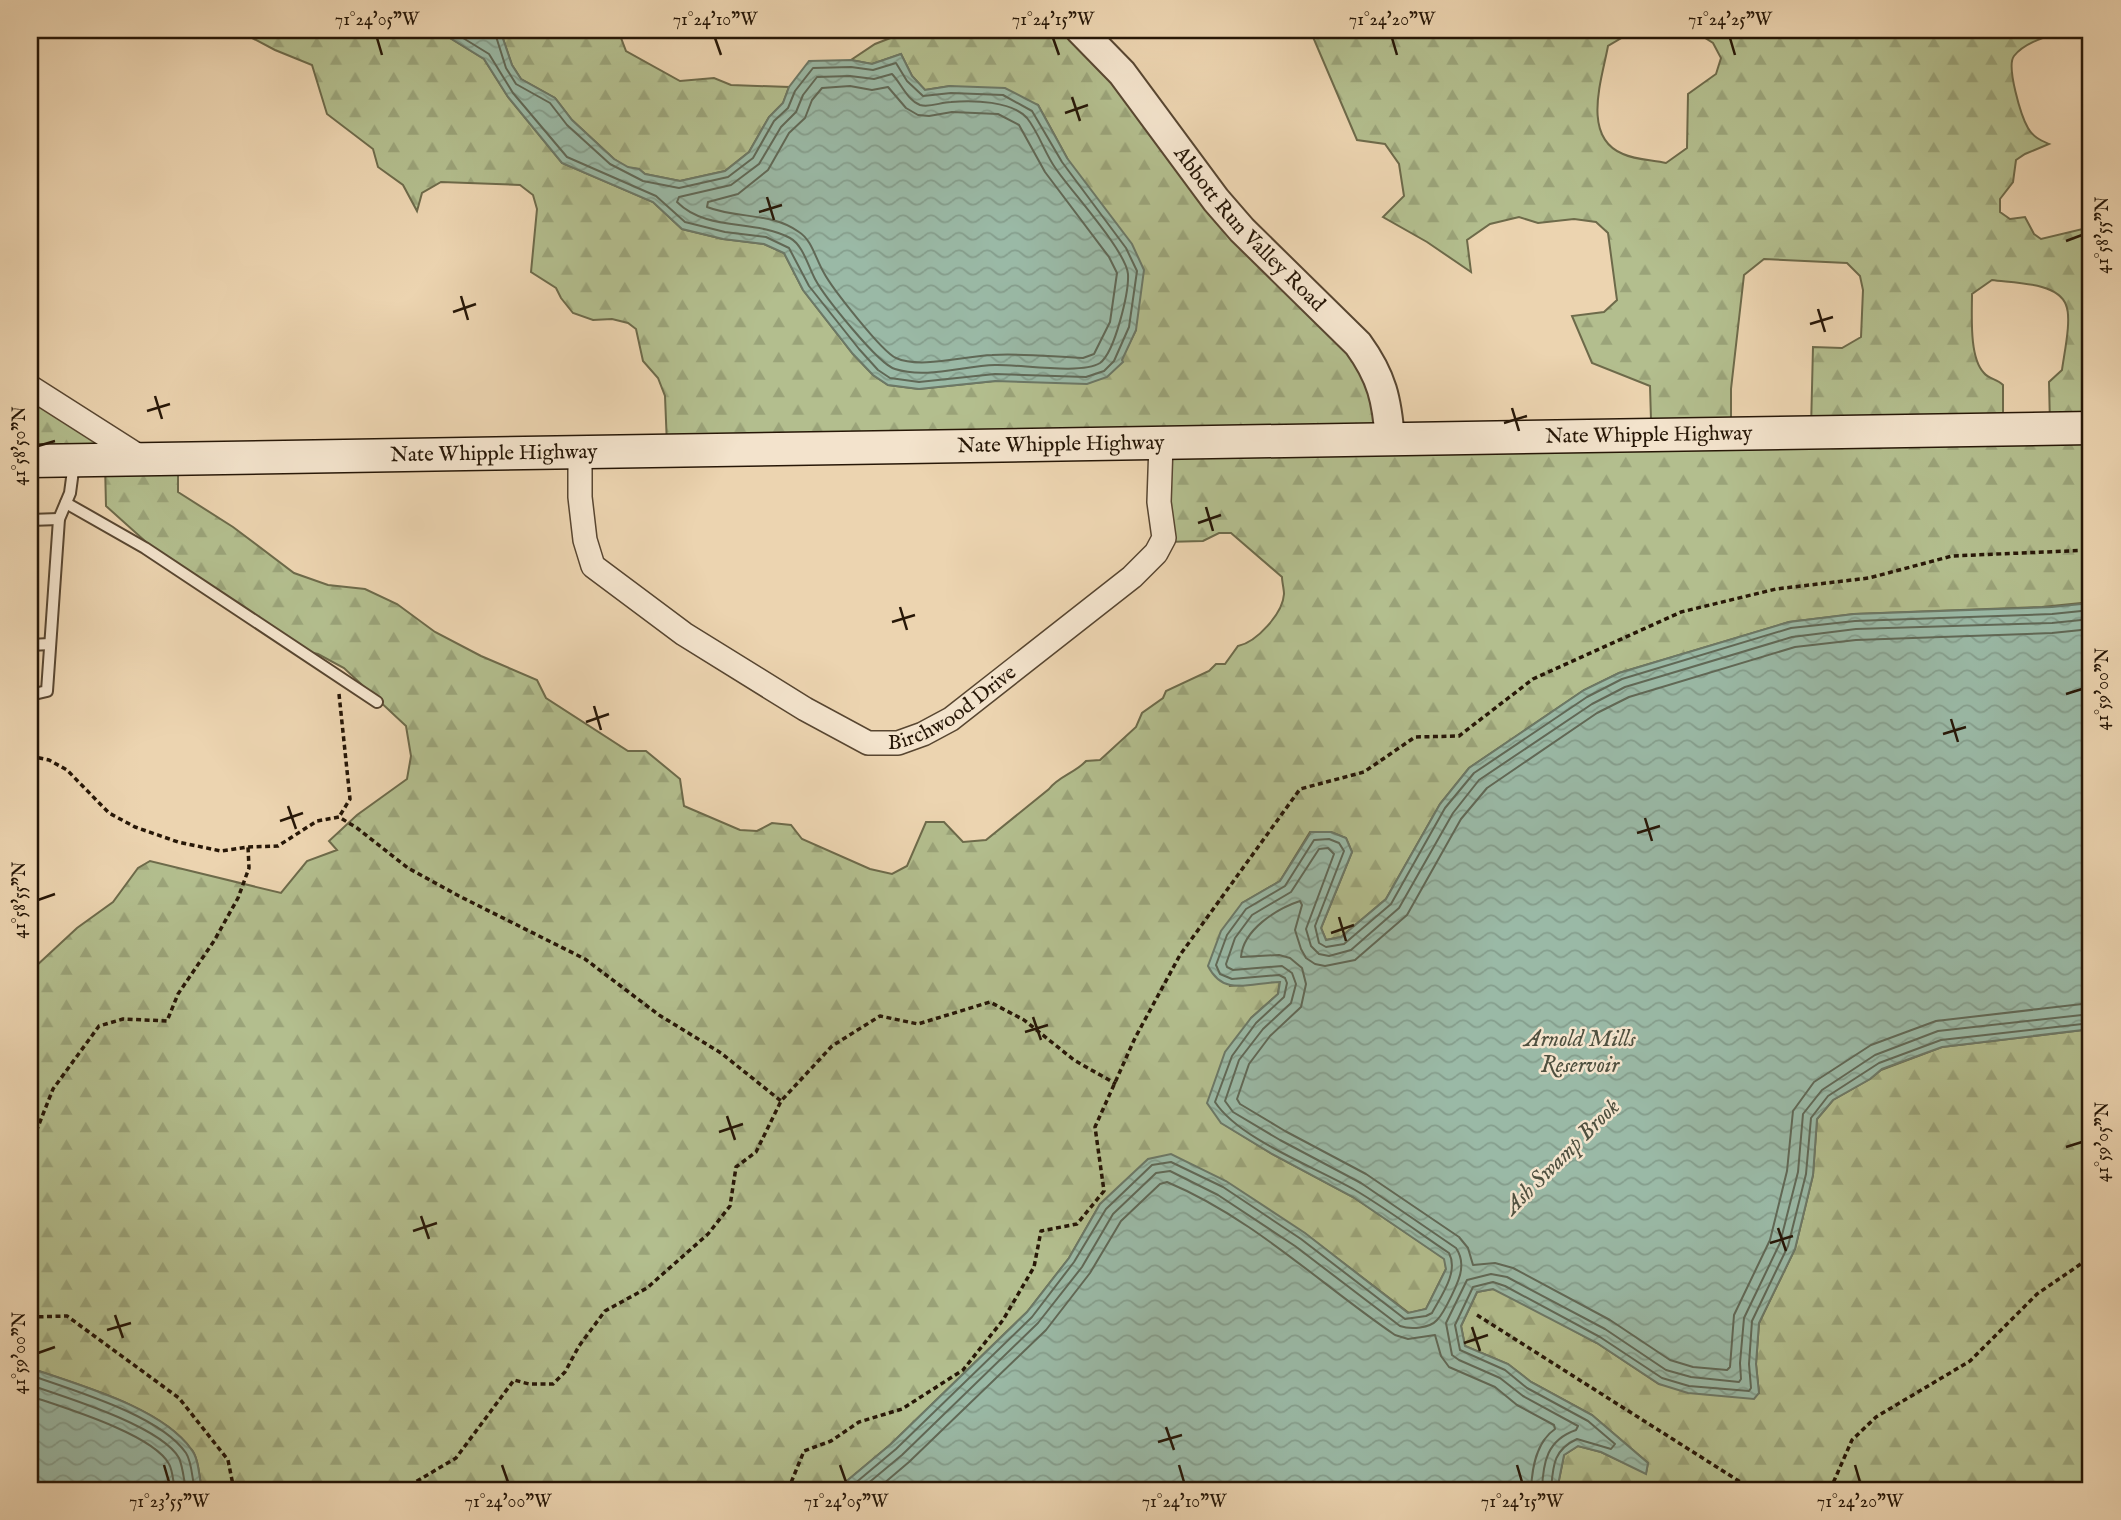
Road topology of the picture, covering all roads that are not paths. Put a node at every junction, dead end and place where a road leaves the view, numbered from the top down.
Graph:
1 (1080, 30) edge
2 (30, 387) edge
3 (2091, 428) edge
4 (1390, 440) junction
5 (1161, 444) junction
6 (580, 452) junction
7 (143, 459) junction
8 (30, 461) edge
9 (75, 461) junction
10 (66, 503) junction
11 (60, 519) junction
12 (30, 520) edge
13 (50, 644) junction
14 (30, 645) edge
15 (30, 695) edge
16 (377, 702) dead end

1 - 4 street, Abbott Run Valley Road
2 - 7 street
3 - 4 main road, Nate Whipple Highway
4 - 5 main road, Nate Whipple Highway
5 - 6 main road, Nate Whipple Highway
5 - 6 street, Birchwood Drive
6 - 7 main road, Nate Whipple Highway
7 - 9 main road, Nate Whipple Highway
8 - 9 main road, Nate Whipple Highway
9 - 10 lane
10 - 11 lane
10 - 16 lane
11 - 12 lane
11 - 13 lane
13 - 14 lane
13 - 15 lane

